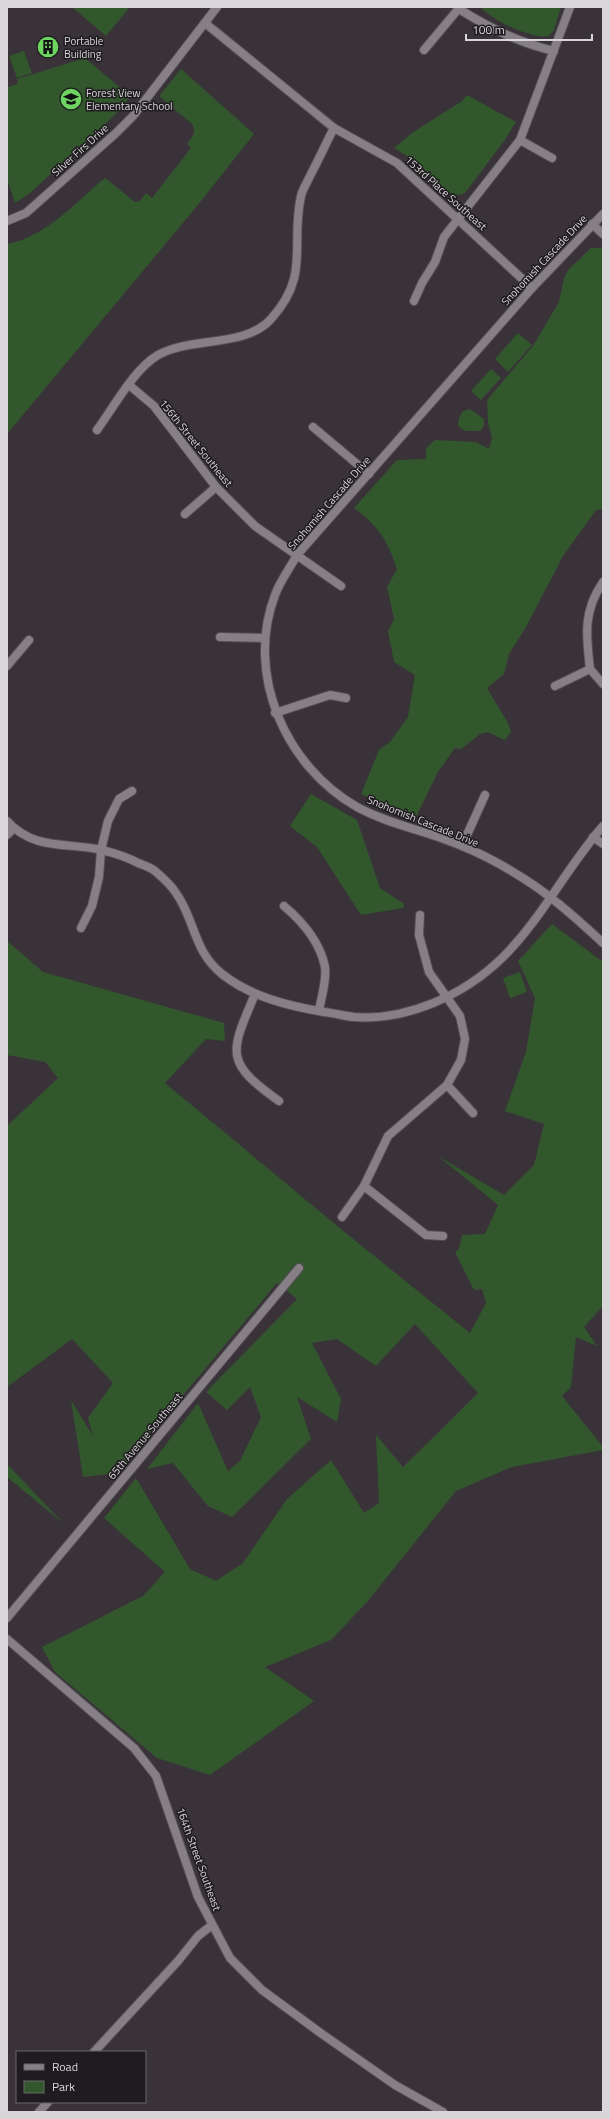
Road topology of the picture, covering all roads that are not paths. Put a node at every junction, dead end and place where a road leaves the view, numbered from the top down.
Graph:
1 (217, 7) edge
2 (570, 7) edge
3 (459, 8) edge
4 (205, 24) junction
5 (424, 50) dead end
6 (554, 51) junction
7 (334, 128) junction
8 (520, 140) junction
9 (552, 158) dead end
10 (603, 214) edge
11 (458, 217) junction
12 (7, 221) edge
13 (592, 224) junction
14 (603, 234) edge
15 (532, 288) junction
16 (414, 301) dead end
17 (129, 385) junction
18 (313, 427) dead end
19 (97, 430) dead end
20 (369, 474) junction
21 (216, 487) junction
22 (185, 514) dead end
23 (297, 555) junction
24 (603, 582) edge
25 (342, 586) dead end
26 (220, 637) dead end
27 (264, 638) junction
28 (29, 640) dead end
29 (7, 666) edge
30 (590, 669) junction
31 (603, 684) edge
32 (555, 686) dead end
33 (346, 698) dead end
34 (275, 712) junction
35 (132, 791) dead end
36 (485, 795) dead end
37 (7, 821) edge
38 (603, 826) edge
39 (14, 828) junction
40 (7, 835) edge
41 (594, 837) junction
42 (603, 844) edge
43 (462, 846) junction
44 (101, 850) junction
45 (550, 898) junction
46 (284, 906) dead end
47 (420, 915) dead end
48 (81, 928) dead end
49 (603, 943) edge
50 (255, 994) junction
51 (448, 997) junction
52 (319, 1011) junction
53 (447, 1085) junction
54 (279, 1101) dead end
55 (473, 1113) dead end
56 (364, 1186) junction
57 (342, 1217) dead end
58 (443, 1236) dead end
59 (299, 1268) dead end
60 (7, 1618) edge
61 (7, 1639) edge
62 (212, 1925) junction
63 (95, 2051) edge
64 (47, 2103) edge
65 (39, 2112) edge
66 (443, 2112) edge

1 - 4 street, Silver Firs Drive
2 - 6 street
3 - 5 street
3 - 6 street
4 - 7 street, 153rd Place Southeast
4 - 12 street, Silver Firs Drive
6 - 8 street
7 - 11 street, 153rd Place Southeast
7 - 17 street
8 - 9 street
8 - 11 street
10 - 13 street, Snohomish Cascade Drive
11 - 15 street, 153rd Place Southeast
11 - 16 street
13 - 14 street
13 - 15 street, Snohomish Cascade Drive
15 - 20 street, Snohomish Cascade Drive
17 - 19 street
17 - 21 street, 156th Street Southeast
18 - 20 street
20 - 23 street, Snohomish Cascade Drive
21 - 22 street
21 - 23 street, 156th Street Southeast
23 - 25 street, 156th Street Southeast
23 - 27 street, Snohomish Cascade Drive
24 - 30 street
26 - 27 street
27 - 34 street, Snohomish Cascade Drive
28 - 29 street
30 - 31 street
30 - 32 street
33 - 34 street
34 - 43 street, Snohomish Cascade Drive
35 - 44 street
36 - 43 street
37 - 39 street
38 - 41 street
39 - 40 street
39 - 44 street
41 - 42 street
41 - 45 street
43 - 45 street, Snohomish Cascade Drive
44 - 48 street
44 - 50 street
45 - 49 street, Snohomish Cascade Drive
45 - 51 street
46 - 52 street
47 - 51 street
50 - 52 street
50 - 54 street
51 - 52 street
51 - 53 street
53 - 55 street
53 - 56 street
56 - 57 street
56 - 58 street
59 - 60 street, 65th Avenue Southeast
61 - 62 street, 164th Street Southeast
62 - 63 street
62 - 66 street, 164th Street Southeast
64 - 65 street

